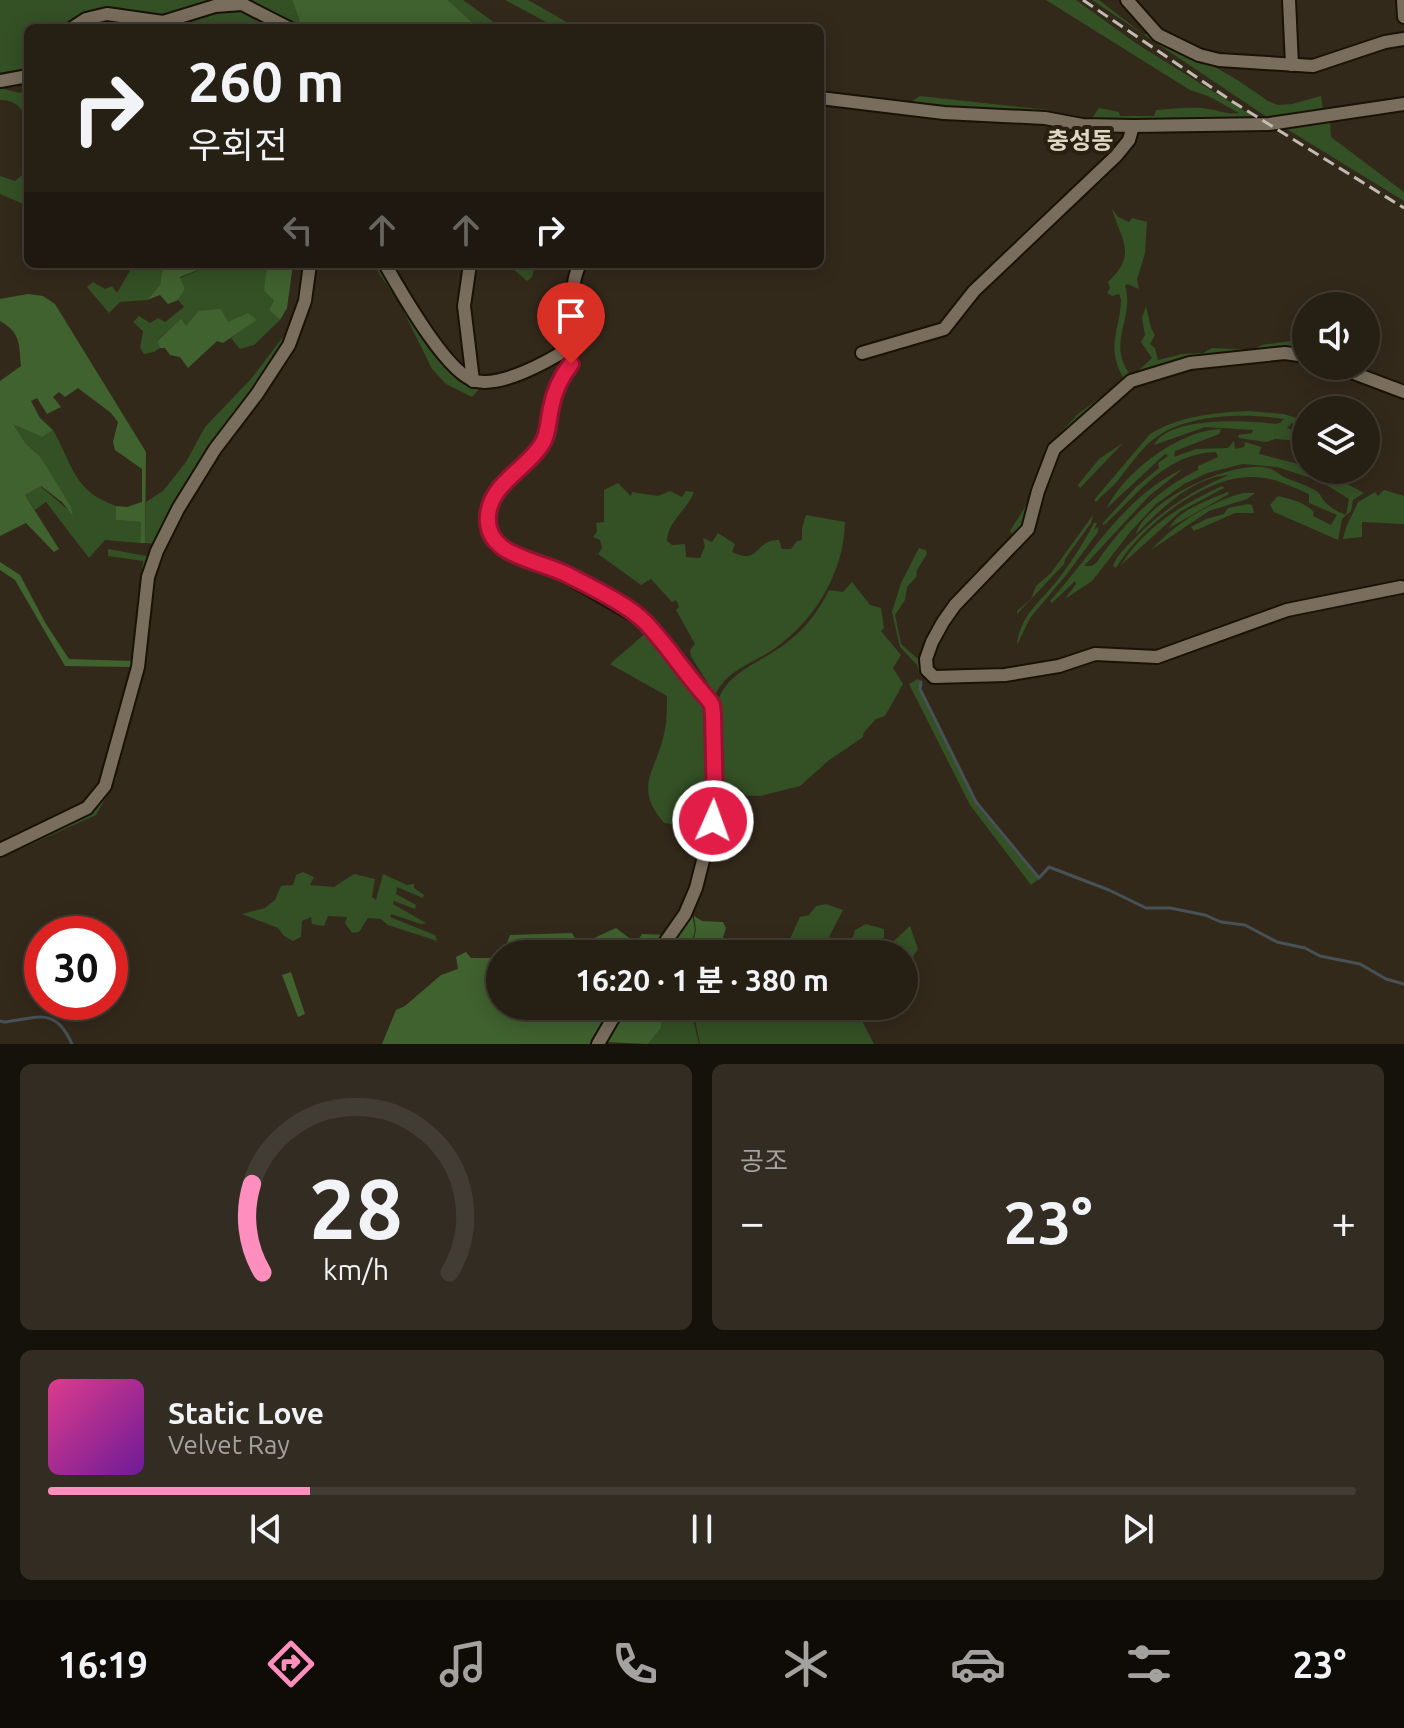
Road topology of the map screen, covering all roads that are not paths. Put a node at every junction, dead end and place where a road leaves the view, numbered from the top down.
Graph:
1 (1127, 0) edge
2 (1289, 0) edge
3 (1403, 0) edge
4 (1404, 17) edge
5 (78, 24) edge
6 (281, 24) edge
7 (1404, 39) edge
8 (1292, 65) junction
9 (24, 77) edge
10 (0, 81) edge
11 (824, 98) edge
12 (1404, 104) edge
13 (1133, 126) junction
14 (309, 268) edge
15 (387, 268) edge
16 (469, 268) edge
17 (579, 268) edge
18 (569, 348) junction
19 (862, 353) dead end
20 (1292, 354) edge
21 (1372, 380) edge
22 (473, 381) junction
23 (1404, 392) edge
24 (1401, 587) dead end
25 (0, 850) edge
26 (667, 940) edge
27 (612, 1020) edge
28 (598, 1044) edge

1 - 8 street
2 - 8 street
3 - 4 street
5 - 6 street
7 - 8 street
9 - 10 street
11 - 13 street
12 - 13 street
13 - 19 street
14 - 25 street
15 - 22 street
16 - 22 street
17 - 18 street
18 - 22 street
18 - 26 street
20 - 24 street
21 - 23 street
27 - 28 street

